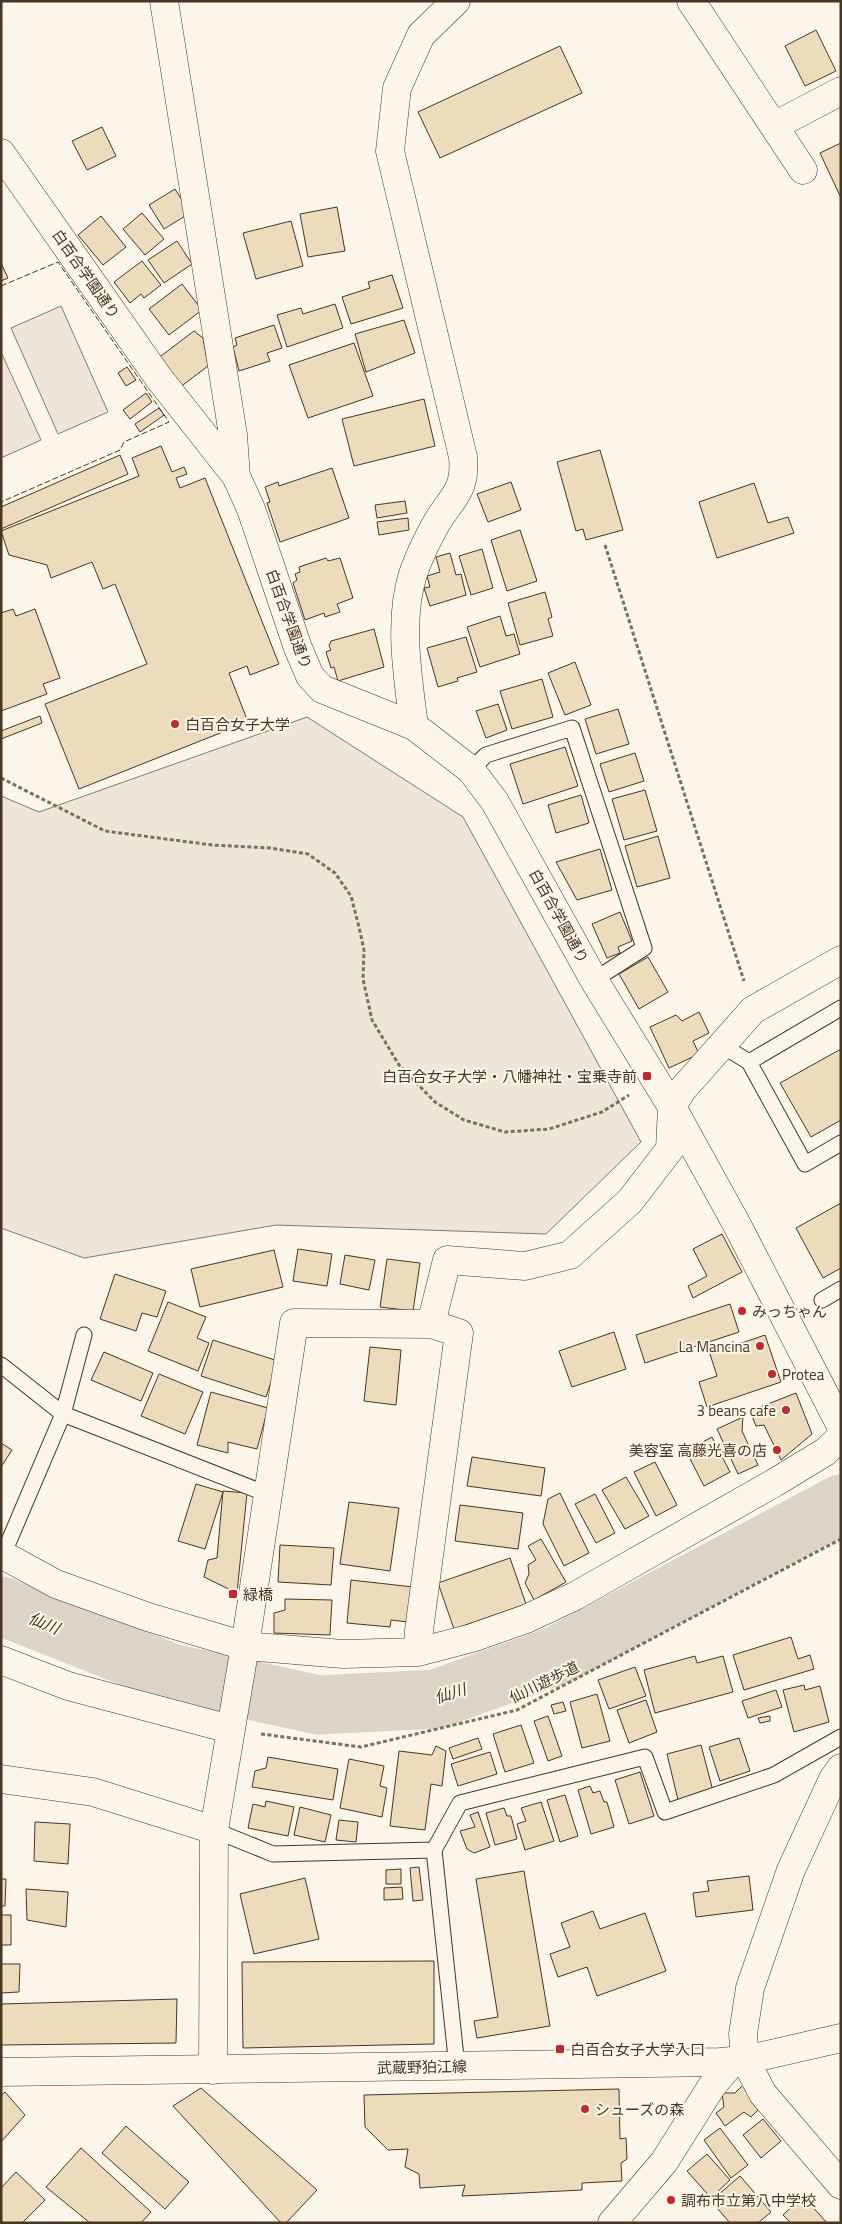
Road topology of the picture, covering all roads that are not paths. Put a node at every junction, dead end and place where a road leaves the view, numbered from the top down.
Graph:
1 (164, 1) edge
2 (456, 1) edge
3 (691, 1) edge
4 (841, 92) edge
5 (774, 126) junction
6 (1, 153) edge
7 (803, 170) dead end
8 (236, 476) junction
9 (414, 726) junction
10 (471, 770) junction
11 (841, 960) edge
12 (594, 980) junction
13 (841, 1008) edge
14 (723, 1046) junction
15 (749, 1062) junction
16 (672, 1107) junction
17 (841, 1143) edge
18 (841, 1289) edge
19 (822, 1300) dead end
20 (431, 1324) junction
21 (84, 1335) dead end
22 (1, 1365) edge
23 (62, 1414) junction
24 (841, 1426) edge
25 (841, 1437) edge
26 (267, 1494) junction
27 (2, 1554) edge
28 (418, 1652) junction
29 (243, 1653) junction
30 (1, 1660) edge
31 (230, 1729) junction
32 (841, 1738) edge
33 (841, 1768) edge
34 (1, 1779) edge
35 (214, 1830) junction
36 (434, 1850) junction
37 (841, 2038) edge
38 (739, 2060) junction
39 (457, 2067) junction
40 (213, 2070) junction
41 (1, 2072) edge
42 (841, 2185) edge
43 (612, 2223) edge

1 - 8 street
2 - 9 street
3 - 5 street
4 - 5 street
5 - 7 street
6 - 8 street, 白百合学園通り
8 - 9 street, 白百合学園通り
9 - 10 street, 白百合学園通り
10 - 12 street, 白百合学園通り
10 - 12 lane
11 - 14 street
12 - 16 street, 白百合学園通り
13 - 15 lane
14 - 15 lane
14 - 16 street
15 - 17 lane
16 - 20 street
16 - 24 street, 白百合学園通り
18 - 19 lane
20 - 26 street
20 - 28 street
21 - 23 lane
22 - 23 lane
23 - 26 lane
23 - 27 lane
25 - 28 street
26 - 29 street
27 - 29 street
28 - 29 street
29 - 31 street
30 - 31 street
31 - 35 street
32 - 36 lane
33 - 38 street
34 - 35 street
35 - 36 lane
35 - 40 street
36 - 39 lane
37 - 38 street, 武蔵野狛江線
38 - 39 street, 武蔵野狛江線
38 - 42 street
38 - 43 street
39 - 40 street, 武蔵野狛江線
40 - 41 street, 武蔵野狛江線

